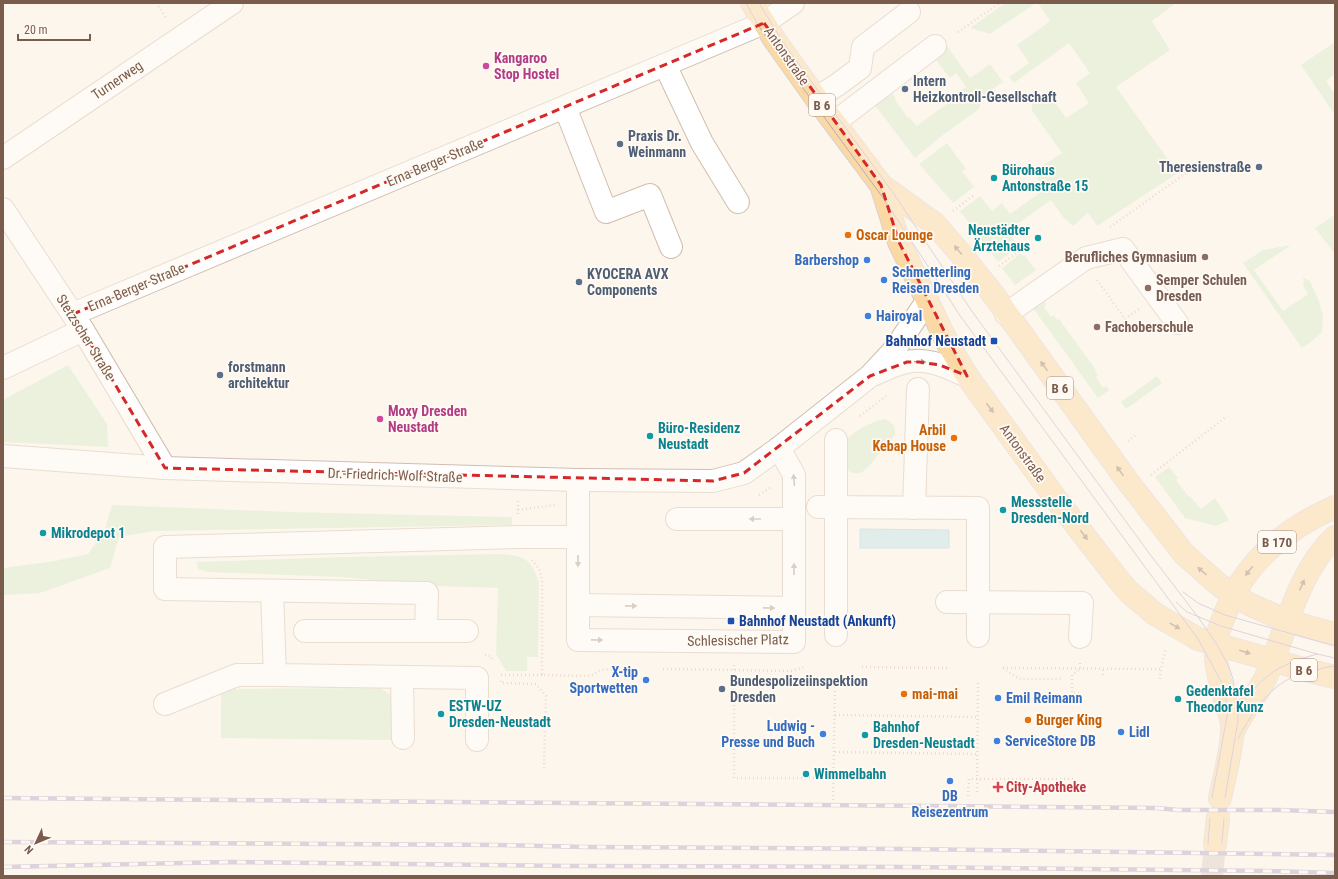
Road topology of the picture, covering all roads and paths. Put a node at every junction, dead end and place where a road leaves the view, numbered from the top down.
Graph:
1 (232, 3) edge
2 (752, 3) edge
3 (793, 3) edge
4 (1000, 3) edge
5 (909, 12) dead end
6 (764, 23) junction
7 (958, 32) dead end
8 (935, 46) dead end
9 (665, 65) junction
10 (816, 98) junction
11 (565, 107) junction
12 (835, 122) junction
13 (3, 158) edge
14 (1196, 166) dead end
15 (881, 185) junction
16 (738, 202) dead end
17 (3, 210) edge
18 (1109, 227) dead end
19 (671, 248) dead end
20 (1021, 250) dead end
21 (1017, 252) dead end
22 (1094, 277) dead end
23 (1157, 296) junction
24 (927, 301) junction
25 (1006, 314) junction
26 (78, 322) junction
27 (1177, 323) dead end
28 (3, 368) edge
29 (870, 376) junction
30 (967, 376) junction
31 (918, 389) dead end
32 (1227, 416) dead end
33 (1137, 434) dead end
34 (836, 440) dead end
35 (1129, 440) dead end
36 (779, 448) junction
37 (3, 456) edge
38 (165, 468) junction
39 (578, 480) junction
40 (1133, 488) junction
41 (827, 507) junction
42 (1335, 507) edge
43 (914, 508) junction
44 (677, 519) dead end
45 (794, 519) junction
46 (578, 537) junction
47 (1335, 537) edge
48 (272, 590) junction
49 (1233, 595) junction
50 (948, 602) dead end
51 (978, 602) junction
52 (578, 606) junction
53 (794, 608) junction
54 (1287, 621) junction
55 (1172, 624) junction
56 (305, 631) dead end
57 (426, 631) junction
58 (467, 631) dead end
59 (1335, 634) edge
60 (836, 635) dead end
61 (978, 636) dead end
62 (1080, 637) joint
63 (1216, 643) junction
64 (483, 655) dead end
65 (1273, 661) junction
66 (494, 662) dead end
67 (804, 667) dead end
68 (862, 667) dead end
69 (498, 668) dead end
70 (947, 668) dead end
71 (663, 669) dead end
72 (1080, 669) junction
73 (1103, 669) junction
74 (1160, 669) junction
75 (275, 675) junction
76 (502, 675) junction
77 (542, 675) dead end
78 (1103, 675) dead end
79 (402, 677) junction
80 (1335, 677) edge
81 (1062, 679) dead end
82 (1160, 679) dead end
83 (835, 680) dead end
84 (733, 681) dead end
85 (978, 681) dead end
86 (1079, 693) dead end
87 (165, 704) dead end
88 (835, 715) junction
89 (978, 717) junction
90 (1232, 734) junction
91 (403, 738) dead end
92 (477, 740) dead end
93 (834, 752) junction
94 (977, 754) junction
95 (544, 769) dead end
96 (834, 778) junction
97 (978, 779) junction
98 (1074, 779) dead end
99 (977, 792) dead end
100 (968, 796) dead end
101 (833, 800) dead end
102 (1215, 844) tunnel mouth

1 - 13 street, Turnerweg
2 - 6 main road, Antonstraße / B 6
3 - 6 street, Erna-Berger-Straße
4 - 7 path
5 - 10 street
6 - 9 street, Erna-Berger-Straße
6 - 10 main road, Antonstraße / B 6
8 - 12 street
9 - 11 street, Erna-Berger-Straße
9 - 16 street
10 - 12 main road, Antonstraße / B 6
11 - 19 street
11 - 26 street, Erna-Berger-Straße
12 - 15 main road, Antonstraße / B 6
14 - 18 path
15 - 24 main road, Antonstraße / B 6
25 -> 15 main road, Antonstraße / B 6
17 - 26 street, Stetzscher Straße
20 - 21 path
22 - 23 path
23 - 25 street
23 - 27 street
24 - 29 street
24 - 30 main road, Antonstraße / B 6
40 -> 25 main road, Antonstraße / B 6
26 - 28 street
26 - 38 street, Stetzscher Straße
29 -> 30 street
29 - 36 street
30 -> 55 main road, Antonstraße / B 6
31 - 43 street
32 - 40 path
33 - 35 path
34 - 41 street
36 - 39 street, Dr.-Friedrich-Wolf-Straße
45 -> 36 street, Schlesischer Platz
37 - 38 street, Dr.-Friedrich-Wolf-Straße
38 - 39 street, Dr.-Friedrich-Wolf-Straße
39 - 46 street, Schlesischer Platz
49 -> 40 main road, Antonstraße / B 6
41 - 43 street
41 - 60 street
42 -> 49 main road, B 170
43 - 51 street
45 -> 44 street
53 -> 45 street, Schlesischer Platz
46 - 48 street
46 -> 52 street, Schlesischer Platz
54 -> 47 main road, B 170
48 - 57 street
48 - 75 street
49 - 54 main road, Antonstraße / B 6
49 - 63 main road, B 170
50 - 51 street
51 - 61 street
51 - 62 street
52 -> 53 street
52 -> 53 street, Schlesischer Platz
54 - 59 main road, Antonstraße / B 6
54 - 65 main road, B 170
55 -> 63 main road, Antonstraße / B 6
55 - 74 path
56 - 57 street
57 - 58 street
62 - 72 path
63 -> 65 main road, Antonstraße / B 6
63 - 90 main road, B 170
64 - 66 path
65 - 80 main road, Antonstraße / B 6
65 - 90 main road, B 170
67 - 71 path
68 - 70 path
69 - 76 path
72 - 73 path
72 - 81 path
72 - 86 path
73 - 74 path
73 - 78 path
74 - 82 path
75 - 79 street
75 - 87 street
76 - 77 path
76 - 95 path
79 - 91 street
79 - 92 street
83 - 88 path
84 - 96 path
85 - 89 path
88 - 89 path
88 - 93 path
89 - 94 path
90 - 102 main road, B 170
93 - 94 path
93 - 96 path
94 - 97 path
96 - 101 path
97 - 98 path
97 - 99 path
97 - 100 path

